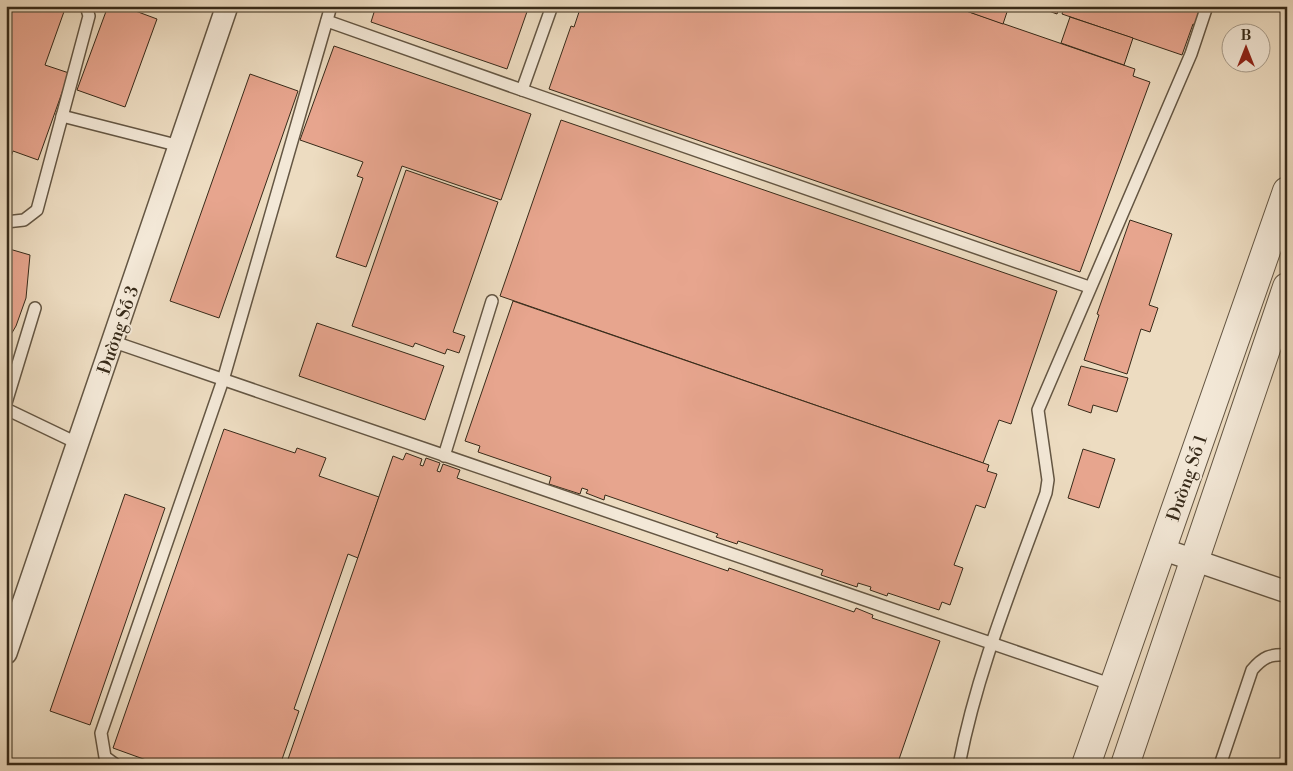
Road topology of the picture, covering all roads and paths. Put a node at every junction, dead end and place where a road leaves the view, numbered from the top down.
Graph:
1 (86, 6) edge
2 (227, 6) edge
3 (332, 6) edge
4 (552, 6) edge
5 (1208, 6) edge
6 (327, 21) junction
7 (522, 90) junction
8 (62, 116) junction
9 (180, 146) junction
10 (1287, 191) edge
11 (6, 222) edge
12 (1089, 287) junction
13 (1287, 287) edge
14 (492, 301) dead end
15 (35, 308) dead end
16 (114, 342) junction
17 (223, 380) junction
18 (6, 403) edge
19 (6, 409) edge
20 (79, 444) junction
21 (444, 456) junction
22 (1162, 549) junction
23 (1194, 560) junction
24 (1287, 592) edge
25 (992, 643) junction
26 (6, 654) edge
27 (1287, 655) edge
28 (1112, 685) junction
29 (116, 765) edge
30 (960, 765) edge
31 (1086, 765) edge
32 (1125, 765) edge
33 (1220, 765) edge

1 - 8 lane
2 - 9 street, Đường Số 3
3 - 6 lane
4 - 7 lane
5 - 12 lane
6 - 7 lane
6 - 17 lane
7 - 12 lane
8 - 9 lane
8 - 11 lane
9 - 16 street, Đường Số 3
10 - 22 street, Đường Số 1
12 - 25 lane
13 - 23 street, Đường Số 1
14 - 21 lane
15 - 18 lane
16 - 17 lane
16 - 20 street, Đường Số 3
17 - 21 lane
17 - 29 lane
19 - 20 lane
20 - 26 street, Đường Số 3
21 - 25 lane
22 - 23 street
22 - 28 street, Đường Số 1
23 - 24 street
23 - 32 street, Đường Số 1
25 - 28 lane
25 - 30 lane
27 - 33 lane
28 - 31 street, Đường Số 1

